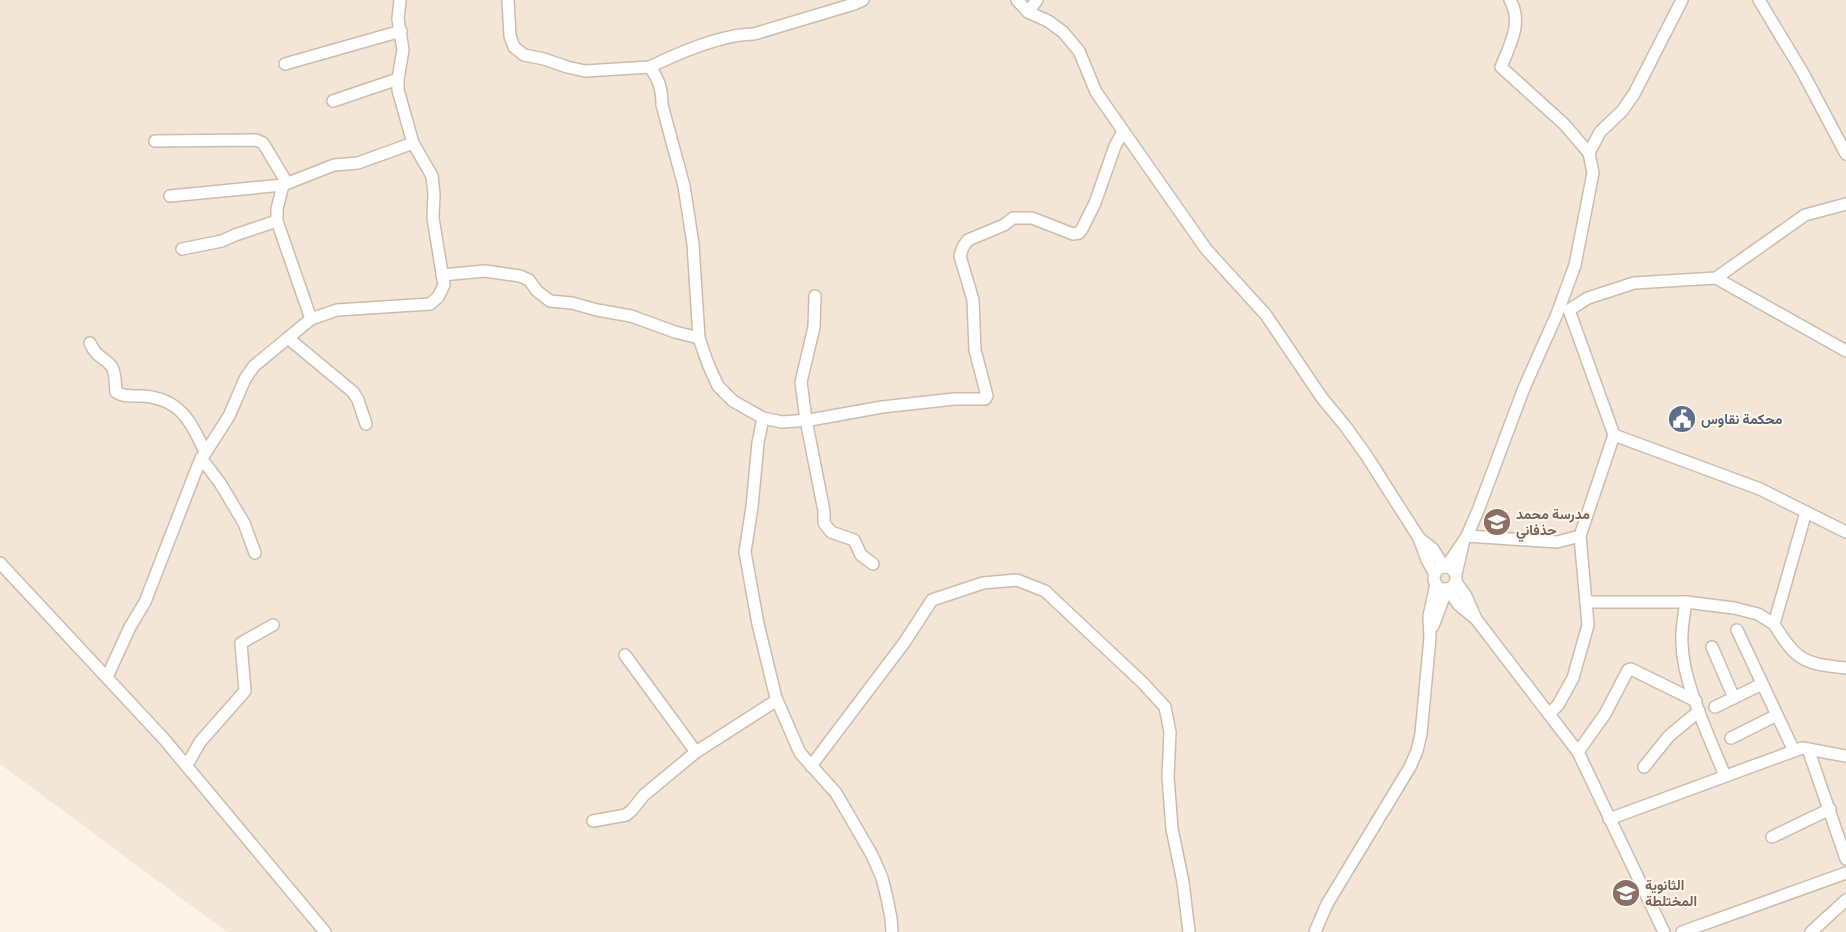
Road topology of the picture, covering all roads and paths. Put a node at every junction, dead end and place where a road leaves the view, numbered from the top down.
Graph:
1 (400, 0) edge
2 (508, 0) edge
3 (863, 0) edge
4 (1017, 0) edge
5 (1037, 0) edge
6 (1510, 0) edge
7 (1682, 0) edge
8 (1760, 0) edge
9 (1028, 12) junction
10 (401, 30) junction
11 (285, 64) dead end
12 (650, 67) junction
13 (398, 79) junction
14 (333, 101) dead end
15 (1123, 131) junction
16 (155, 141) dead end
17 (413, 143) junction
18 (1589, 153) junction
19 (1846, 154) edge
20 (285, 184) junction
21 (170, 196) dead end
22 (1846, 204) edge
23 (277, 221) junction
24 (182, 249) dead end
25 (442, 275) junction
26 (1716, 278) junction
27 (815, 296) dead end
28 (1569, 310) junction
29 (1557, 314) junction
30 (312, 319) junction
31 (288, 338) junction
32 (699, 338) junction
33 (90, 343) dead end
34 (1846, 351) edge
35 (763, 418) junction
36 (806, 420) junction
37 (366, 424) dead end
38 (1614, 435) junction
39 (203, 455) junction
40 (1806, 512) junction
41 (1846, 532) edge
42 (1580, 536) junction
43 (1419, 538) junction
44 (1465, 539) junction
45 (256, 553) dead end
46 (0, 563) edge
47 (873, 564) dead end
48 (1446, 574) junction
49 (1586, 602) junction
50 (1686, 602) junction
51 (1458, 604) junction
52 (1440, 606) junction
53 (1476, 620) junction
54 (1774, 624) junction
55 (273, 625) dead end
56 (1737, 630) dead end
57 (1430, 638) junction
58 (1712, 647) dead end
59 (624, 655) dead end
60 (1846, 668) edge
61 (107, 677) junction
62 (1762, 684) junction
63 (1734, 698) junction
64 (777, 700) junction
65 (1697, 706) junction
66 (1715, 707) dead end
67 (1550, 714) junction
68 (1777, 715) junction
69 (1730, 738) dead end
70 (1808, 749) junction
71 (1794, 751) junction
72 (696, 752) junction
73 (1578, 752) junction
74 (1846, 756) edge
75 (184, 762) junction
76 (812, 766) junction
77 (1644, 767) dead end
78 (1725, 776) junction
79 (1830, 810) junction
80 (1610, 818) junction
81 (593, 821) dead end
82 (1772, 837) dead end
83 (1846, 859) edge
84 (1846, 873) edge
85 (1846, 900) edge
86 (325, 932) edge
87 (892, 932) edge
88 (1189, 932) edge
89 (1315, 932) edge
90 (1664, 932) edge
91 (1682, 932) edge
92 (1811, 932) edge

1 - 10 street
2 - 12 street
3 - 12 street
4 - 9 street
5 - 9 street
6 - 18 street
7 - 18 street
8 - 19 street
9 - 15 street
10 - 11 street
10 - 13 street
12 - 32 street
13 - 14 street
13 - 17 street
15 - 36 street
15 - 43 street
16 - 20 street
17 - 20 street
17 - 25 street
18 - 29 street
20 - 21 street
20 - 23 street
22 - 26 street
23 - 24 street
23 - 30 street
25 - 30 street
25 - 32 street
26 - 28 street
26 - 34 street
27 - 36 street
28 - 29 street
28 - 38 street
29 - 44 street
30 - 31 street
31 - 37 street
31 - 39 street
32 - 35 street
33 - 39 street
35 - 36 street
35 - 64 street
36 - 47 street
38 - 40 street
38 - 42 street
39 - 45 street
39 - 61 street
40 - 41 street
40 - 54 street
42 - 44 street
42 - 49 street
43 - 48 street
43 - 48 street
44 - 48 street
46 - 61 street
48 - 51 street
48 - 52 street
48 - 53 street
48 - 57 street
49 - 50 street
49 - 67 street
50 - 54 street
50 - 65 street
51 - 52 street
51 - 53 street
52 - 57 street
53 - 67 street
54 - 60 street
55 - 75 street
56 - 62 street
57 - 89 street
58 - 63 street
59 - 72 street
61 - 75 street
62 - 63 street
62 - 68 street
63 - 66 street
64 - 72 street
64 - 76 street
65 - 73 street
65 - 77 street
65 - 78 street
67 - 73 street
68 - 69 street
68 - 71 street
70 - 71 street
70 - 74 street
70 - 79 street
71 - 78 street
72 - 81 street
73 - 80 street
75 - 86 street
76 - 87 street
76 - 88 street
78 - 80 street
79 - 82 street
79 - 83 street
80 - 90 street
84 - 91 street
85 - 92 street

